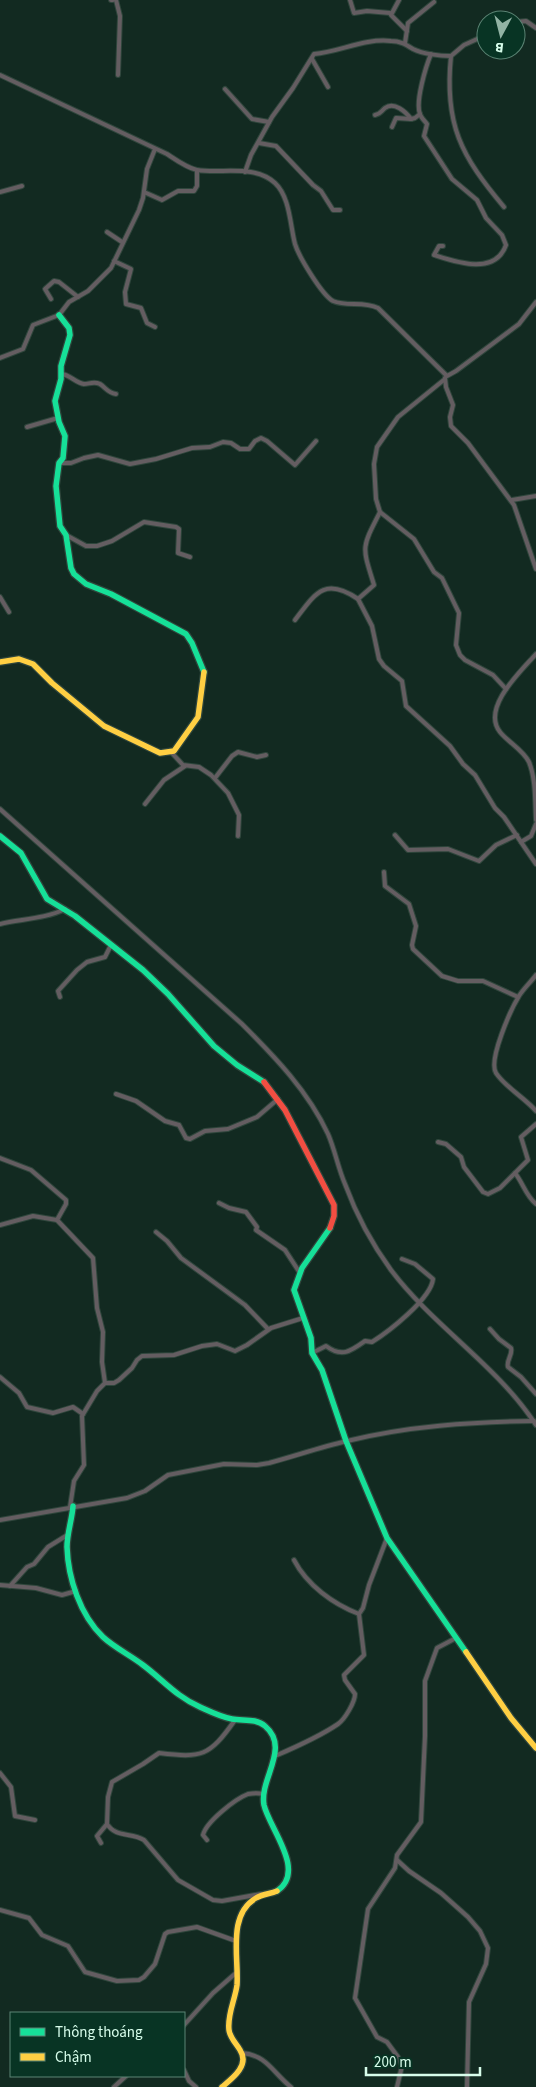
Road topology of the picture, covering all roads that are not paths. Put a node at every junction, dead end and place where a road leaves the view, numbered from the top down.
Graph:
1 (113, 0) edge
2 (350, 0) edge
3 (399, 0) edge
4 (434, 2) dead end
5 (390, 13) junction
6 (407, 31) junction
7 (476, 40) edge
8 (405, 43) junction
9 (431, 54) junction
10 (451, 56) junction
11 (312, 59) junction
12 (0, 75) edge
13 (118, 75) dead end
14 (328, 87) dead end
15 (225, 89) dead end
16 (420, 114) junction
17 (375, 115) dead end
18 (411, 119) junction
19 (269, 122) junction
20 (392, 126) dead end
21 (259, 143) junction
22 (155, 149) junction
23 (200, 170) junction
24 (245, 172) junction
25 (22, 186) dead end
26 (0, 192) edge
27 (144, 192) junction
28 (504, 207) dead end
29 (340, 210) dead end
30 (107, 232) dead end
31 (122, 242) junction
32 (443, 246) dead end
33 (114, 261) junction
34 (78, 297) junction
35 (51, 299) dead end
36 (536, 302) edge
37 (60, 315) junction
38 (155, 327) dead end
39 (0, 358) edge
40 (62, 374) junction
41 (446, 378) junction
42 (116, 394) dead end
43 (58, 418) junction
44 (27, 427) dead end
45 (316, 441) dead end
46 (59, 463) junction
47 (536, 496) edge
48 (512, 500) junction
49 (380, 512) junction
50 (66, 535) junction
51 (190, 557) dead end
52 (536, 569) edge
53 (0, 597) edge
54 (358, 599) junction
55 (9, 612) dead end
56 (295, 620) dead end
57 (536, 654) edge
58 (0, 662) edge
59 (506, 690) junction
60 (171, 752) junction
61 (266, 755) dead end
62 (185, 766) junction
63 (215, 778) junction
64 (145, 804) dead end
65 (0, 810) edge
66 (536, 820) edge
67 (536, 824) edge
68 (395, 835) dead end
69 (517, 835) junction
70 (0, 836) edge
71 (238, 836) dead end
72 (521, 842) junction
73 (536, 864) edge
74 (384, 872) dead end
75 (64, 909) junction
76 (0, 924) edge
77 (111, 945) junction
78 (536, 974) edge
79 (60, 997) dead end
80 (518, 997) junction
81 (116, 1094) dead end
82 (278, 1099) junction
83 (536, 1111) edge
84 (536, 1124) edge
85 (438, 1142) dead end
86 (0, 1158) edge
87 (515, 1173) junction
88 (219, 1203) dead end
89 (536, 1204) edge
90 (57, 1220) junction
91 (0, 1225) edge
92 (156, 1232) dead end
93 (402, 1259) dead end
94 (300, 1273) junction
95 (419, 1303) junction
96 (303, 1318) junction
97 (268, 1329) junction
98 (490, 1329) dead end
99 (312, 1353) junction
100 (0, 1377) edge
101 (105, 1383) junction
102 (536, 1394) edge
103 (83, 1414) junction
104 (535, 1422) edge
105 (346, 1441) junction
106 (71, 1506) junction
107 (0, 1520) edge
108 (69, 1534) junction
109 (387, 1538) junction
110 (294, 1560) dead end
111 (0, 1586) edge
112 (10, 1586) junction
113 (76, 1591) junction
114 (359, 1614) junction
115 (456, 1638) junction
116 (235, 1720) junction
117 (536, 1748) edge
118 (275, 1756) junction
119 (0, 1773) edge
120 (264, 1794) junction
121 (35, 1820) dead end
122 (107, 1824) junction
123 (207, 1840) dead end
124 (101, 1843) dead end
125 (397, 1860) junction
126 (264, 1895) junction
127 (0, 1910) edge
128 (236, 1941) junction
129 (237, 1972) junction
130 (185, 2024) edge
131 (242, 2053) junction
132 (185, 2072) edge
133 (125, 2077) edge
134 (114, 2087) edge
135 (196, 2087) edge
136 (222, 2087) edge
137 (291, 2087) edge
138 (397, 2087) edge
139 (466, 2087) edge

1 - 13 street
2 - 5 street
3 - 5 street
4 - 6 street
5 - 6 street
6 - 8 street
7 - 10 street
8 - 9 street
8 - 11 street
9 - 10 street
9 - 16 street
10 - 28 street
11 - 14 street
11 - 19 street
12 - 22 street
15 - 19 street
16 - 18 street
16 - 32 street
17 - 18 street
18 - 20 street
19 - 21 street
21 - 24 street
21 - 29 street
22 - 23 street
22 - 27 street
23 - 24 street
23 - 27 street
24 - 41 street
25 - 26 street
27 - 31 street
30 - 31 street
31 - 33 street
33 - 34 street
33 - 38 street
34 - 35 street
34 - 37 street
36 - 41 street
37 - 39 street
37 - 40 street
40 - 42 street
40 - 43 street
41 - 48 street
41 - 49 street
43 - 44 street
43 - 46 street
45 - 46 street
46 - 50 street
47 - 48 street
48 - 52 street
49 - 54 street
49 - 59 street
50 - 51 street
50 - 60 street
53 - 55 street
54 - 56 street
54 - 69 street
57 - 59 street
58 - 60 street
59 - 66 street
60 - 62 street
61 - 63 street
62 - 63 street
62 - 64 street
63 - 71 street
65 - 95 street
67 - 72 street
68 - 69 street
69 - 72 street
70 - 75 street
72 - 73 street
74 - 80 street
75 - 76 street
75 - 77 street
77 - 79 street
77 - 82 street
78 - 80 street
80 - 83 street
81 - 82 street
82 - 94 street
84 - 87 street
85 - 87 street
86 - 90 street
87 - 89 street
88 - 94 street
90 - 91 street
90 - 101 street
92 - 97 street
93 - 95 street
94 - 96 street
95 - 99 street
95 - 104 street
96 - 97 street
96 - 99 street
97 - 101 street
98 - 102 street
99 - 105 street
100 - 103 street
101 - 103 street
103 - 106 street
104 - 105 street
105 - 106 street
105 - 109 street
106 - 107 street
106 - 108 street
108 - 112 street
108 - 113 street
109 - 114 street
109 - 115 street
110 - 114 street
111 - 112 street
112 - 113 street
113 - 116 street
114 - 118 street
115 - 117 street
115 - 125 street
116 - 118 street
116 - 122 street
118 - 120 street
119 - 121 street
120 - 123 street
120 - 126 street
122 - 124 street
122 - 126 street
125 - 138 street
125 - 139 street
126 - 128 street
127 - 128 street
128 - 129 street
129 - 130 street
129 - 131 street
131 - 136 street
131 - 137 street
132 - 135 street
133 - 134 street

